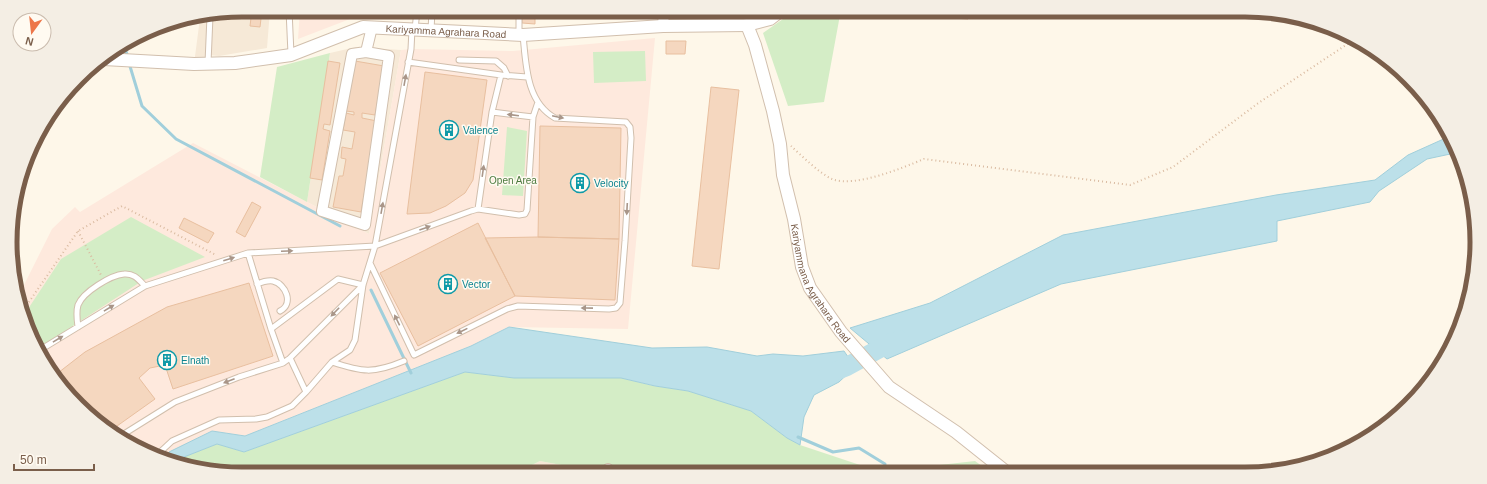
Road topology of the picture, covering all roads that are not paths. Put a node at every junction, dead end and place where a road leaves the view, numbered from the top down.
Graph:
1 (289, 17) edge
2 (416, 17) edge
3 (431, 17) edge
4 (520, 17) edge
5 (664, 17) edge
6 (773, 17) edge
7 (210, 19) edge
8 (747, 25) junction
9 (663, 26) junction
10 (372, 27) junction
11 (413, 30) junction
12 (430, 30) junction
13 (521, 35) junction
14 (366, 52) junction
15 (291, 55) junction
16 (112, 59) edge
17 (459, 60) dead end
18 (408, 62) junction
19 (208, 63) junction
20 (501, 75) junction
21 (508, 76) junction
22 (528, 77) junction
23 (538, 102) junction
24 (492, 112) junction
25 (534, 117) junction
26 (478, 210) junction
27 (375, 246) junction
28 (248, 253) junction
29 (370, 263) junction
30 (257, 284) junction
31 (363, 285) junction
32 (145, 286) junction
33 (280, 311) dead end
34 (78, 327) junction
35 (271, 330) junction
36 (43, 348) edge
37 (290, 358) junction
38 (404, 361) dead end
39 (332, 362) junction
40 (283, 363) junction
41 (306, 392) junction
42 (124, 434) edge
43 (161, 452) edge
44 (1000, 467) edge

1 - 15 lane
2 - 11 lane
3 - 12 lane
4 - 13 lane
5 - 9 street
6 - 8 street, Kariyamma Agrahara Road
7 - 19 lane
8 - 9 street, Kariyamma Agrahara Road
8 - 44 street, Kariyammana Agrahara Road
9 - 13 street, Kariyamma Agrahara Road
10 - 11 street, Kariyamma Agrahara Road
10 - 14 street
10 - 15 street, Kariyamma Agrahara Road
11 - 12 street, Kariyamma Agrahara Road
11 - 18 lane
12 - 13 street, Kariyamma Agrahara Road
13 - 22 lane
14 - 14 street
15 - 19 street, Kariyamma Agrahara Road
16 - 19 street, Kariyamma Agrahara Road
17 - 21 lane
18 - 20 lane
27 -> 18 lane
20 - 21 lane
20 - 24 lane
21 - 22 lane
22 - 23 lane
23 - 25 lane
23 -> 29 lane
25 -> 24 lane
26 -> 24 lane
25 - 26 lane
27 -> 26 lane
28 -> 27 lane
27 - 29 lane
28 - 30 lane
32 -> 28 lane
29 - 31 lane
30 - 33 lane
30 - 35 lane
31 - 35 lane
31 -> 37 lane
31 - 39 lane
34 -> 32 lane
32 - 34 lane
36 -> 34 lane
35 - 40 lane
37 - 40 lane
37 - 41 lane
38 - 39 lane
39 - 41 lane
40 -> 42 lane
41 - 43 lane

